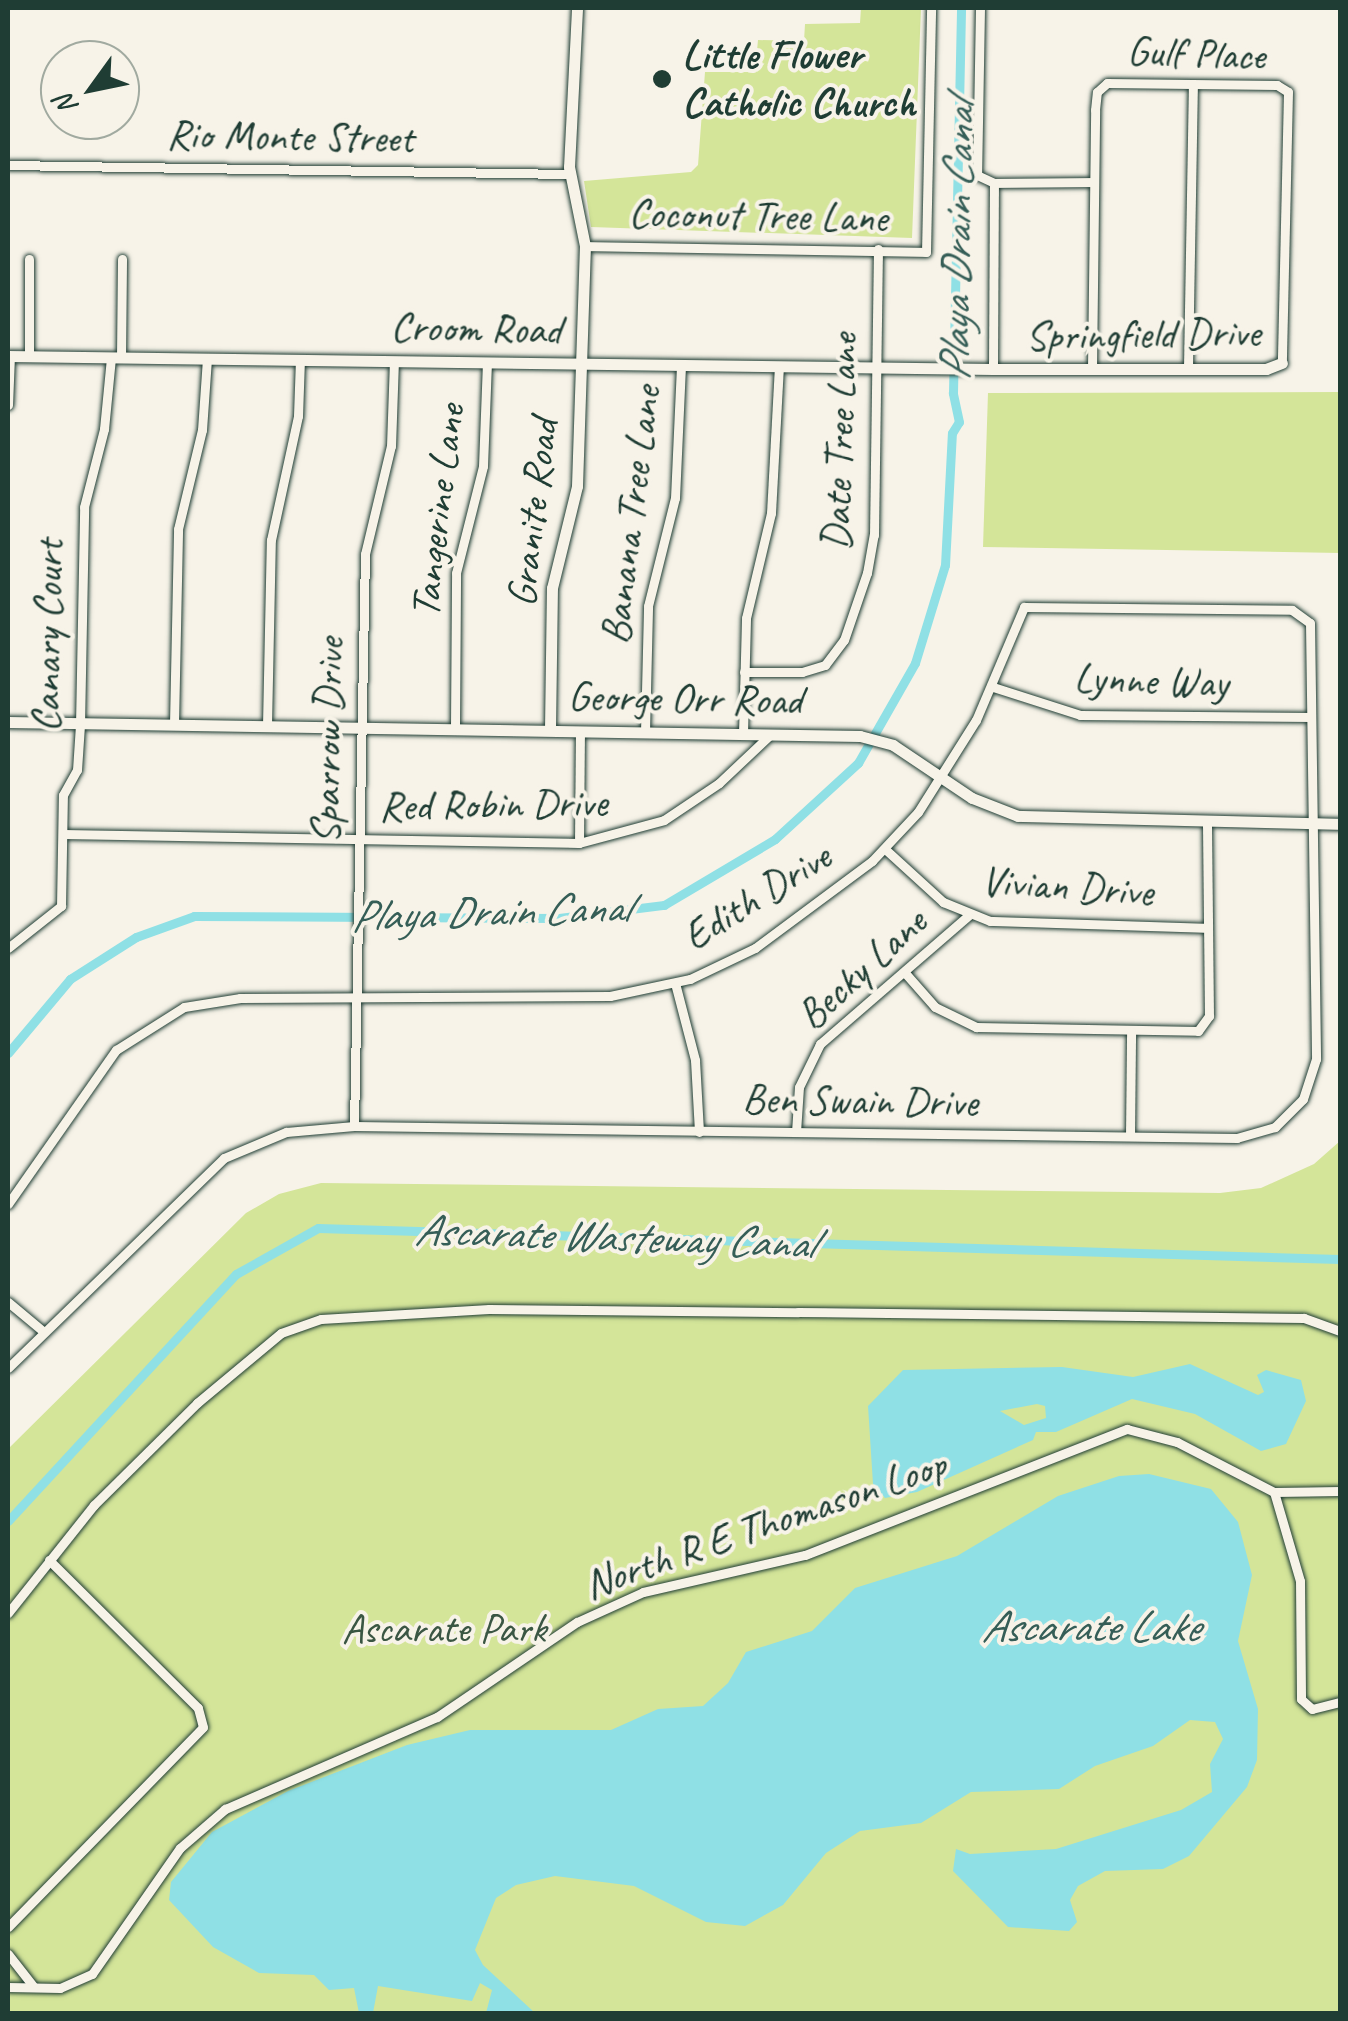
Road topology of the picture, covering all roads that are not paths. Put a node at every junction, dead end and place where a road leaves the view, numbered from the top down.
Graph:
1 (578, 8) edge
2 (930, 8) edge
3 (980, 8) edge
4 (1193, 84) junction
5 (8, 165) edge
6 (571, 174) junction
7 (1092, 182) junction
8 (994, 184) junction
9 (585, 246) junction
10 (878, 249) junction
11 (28, 259) dead end
12 (122, 260) dead end
13 (9, 356) edge
14 (29, 356) junction
15 (116, 357) junction
16 (207, 358) junction
17 (300, 360) junction
18 (394, 361) junction
19 (487, 362) junction
20 (582, 363) junction
21 (1282, 363) joint
22 (681, 364) junction
23 (779, 366) junction
24 (877, 367) junction
25 (1092, 368) junction
26 (1188, 368) junction
27 (943, 369) joint
28 (993, 370) junction
29 (8, 405) edge
30 (1306, 616) joint
31 (744, 672) junction
32 (993, 687) junction
33 (1312, 718) junction
34 (8, 722) edge
35 (80, 724) junction
36 (174, 724) junction
37 (266, 724) junction
38 (362, 728) junction
39 (455, 728) junction
40 (550, 730) junction
41 (580, 731) junction
42 (645, 732) junction
43 (743, 734) junction
44 (771, 734) junction
45 (941, 778) junction
46 (1207, 823) junction
47 (1313, 824) junction
48 (1340, 824) edge
49 (64, 834) junction
50 (359, 841) junction
51 (579, 843) junction
52 (885, 849) junction
53 (968, 916) junction
54 (1208, 928) junction
55 (8, 948) edge
56 (906, 974) junction
57 (675, 983) junction
58 (357, 998) junction
59 (1130, 1032) junction
60 (354, 1126) junction
61 (699, 1132) junction
62 (796, 1132) junction
63 (1130, 1136) junction
64 (8, 1204) edge
65 (8, 1302) edge
66 (1340, 1331) edge
67 (44, 1332) junction
68 (8, 1368) edge
69 (1274, 1492) junction
70 (1340, 1492) edge
71 (49, 1560) junction
72 (8, 1613) edge
73 (1340, 1702) edge
74 (8, 1927) edge
75 (8, 1954) edge
76 (8, 1987) edge
77 (38, 1989) junction

1 - 6 street, Granite Road
2 - 10 street, Coconut Tree Lane
3 - 8 street
4 - 7 street, Gulf Place
4 - 21 street, Gulf Place
4 - 26 street
5 - 6 street, Rio Monte Street
6 - 9 street, Granite Road
7 - 8 street
7 - 25 street
8 - 28 street
9 - 10 street, Coconut Tree Lane
9 - 20 street, Granite Road
10 - 24 street, Date Tree Lane
11 - 14 street
12 - 15 street, Canary Court
13 - 14 street, Croom Road
13 - 29 street
14 - 15 street, Croom Road
15 - 16 street, Croom Road
15 - 35 street, Canary Court
16 - 17 street, Croom Road
16 - 36 street
17 - 18 street, Croom Road
17 - 37 street
18 - 19 street, Croom Road
18 - 38 street, Sparrow Drive
19 - 20 street, Croom Road
19 - 39 street, Tangerine Lane
20 - 22 street, Croom Road
20 - 40 street, Granite Road
21 - 26 street, Springfield Drive
22 - 23 street, Croom Road
22 - 42 street, Banana Tree Lane
23 - 24 street, Croom Road
23 - 31 street
24 - 27 street, Croom Road
24 - 31 street, Date Tree Lane
25 - 26 street, Springfield Drive
25 - 28 street, Springfield Drive
27 - 28 street, Springfield Drive
30 - 32 street, Edith Drive
30 - 33 street, Ben Swain Drive
31 - 43 street
32 - 33 street, Lynne Way
32 - 45 street, Edith Drive
33 - 47 street, Ben Swain Drive
34 - 35 street, George Orr Road
35 - 36 street, George Orr Road
35 - 49 street, Canary Court
36 - 37 street, George Orr Road
37 - 38 street, George Orr Road
38 - 39 street, George Orr Road
38 - 50 street, Sparrow Drive
39 - 40 street, George Orr Road
40 - 41 street, George Orr Road
41 - 42 street, George Orr Road
41 - 51 street
42 - 43 street, George Orr Road
43 - 44 street, George Orr Road
44 - 45 street, George Orr Road
44 - 51 street, Red Robin Drive
45 - 46 street, George Orr Road
45 - 52 street, Edith Drive
46 - 47 street, George Orr Road
46 - 54 street
47 - 48 street, George Orr Road
47 - 63 street, Ben Swain Drive
49 - 50 street, Red Robin Drive
49 - 55 street, Canary Court
50 - 51 street, Red Robin Drive
50 - 58 street, Sparrow Drive
52 - 53 street, Vivian Drive
52 - 57 street, Edith Drive
53 - 54 street, Vivian Drive
53 - 56 street, Becky Lane
54 - 59 street
56 - 59 street
56 - 62 street, Becky Lane
57 - 58 street, Edith Drive
57 - 61 street
58 - 60 street, Sparrow Drive
58 - 64 street, Edith Drive
59 - 63 street
60 - 61 street, Ben Swain Drive
60 - 67 street, Ben Swain Drive
61 - 62 street, Ben Swain Drive
62 - 63 street, Ben Swain Drive
65 - 67 street
66 - 71 street
67 - 68 street, Ben Swain Drive
69 - 70 street
69 - 73 street
69 - 77 street, North R E Thomason Loop
71 - 72 street
71 - 74 street
75 - 77 street
76 - 77 street, North R E Thomason Loop

